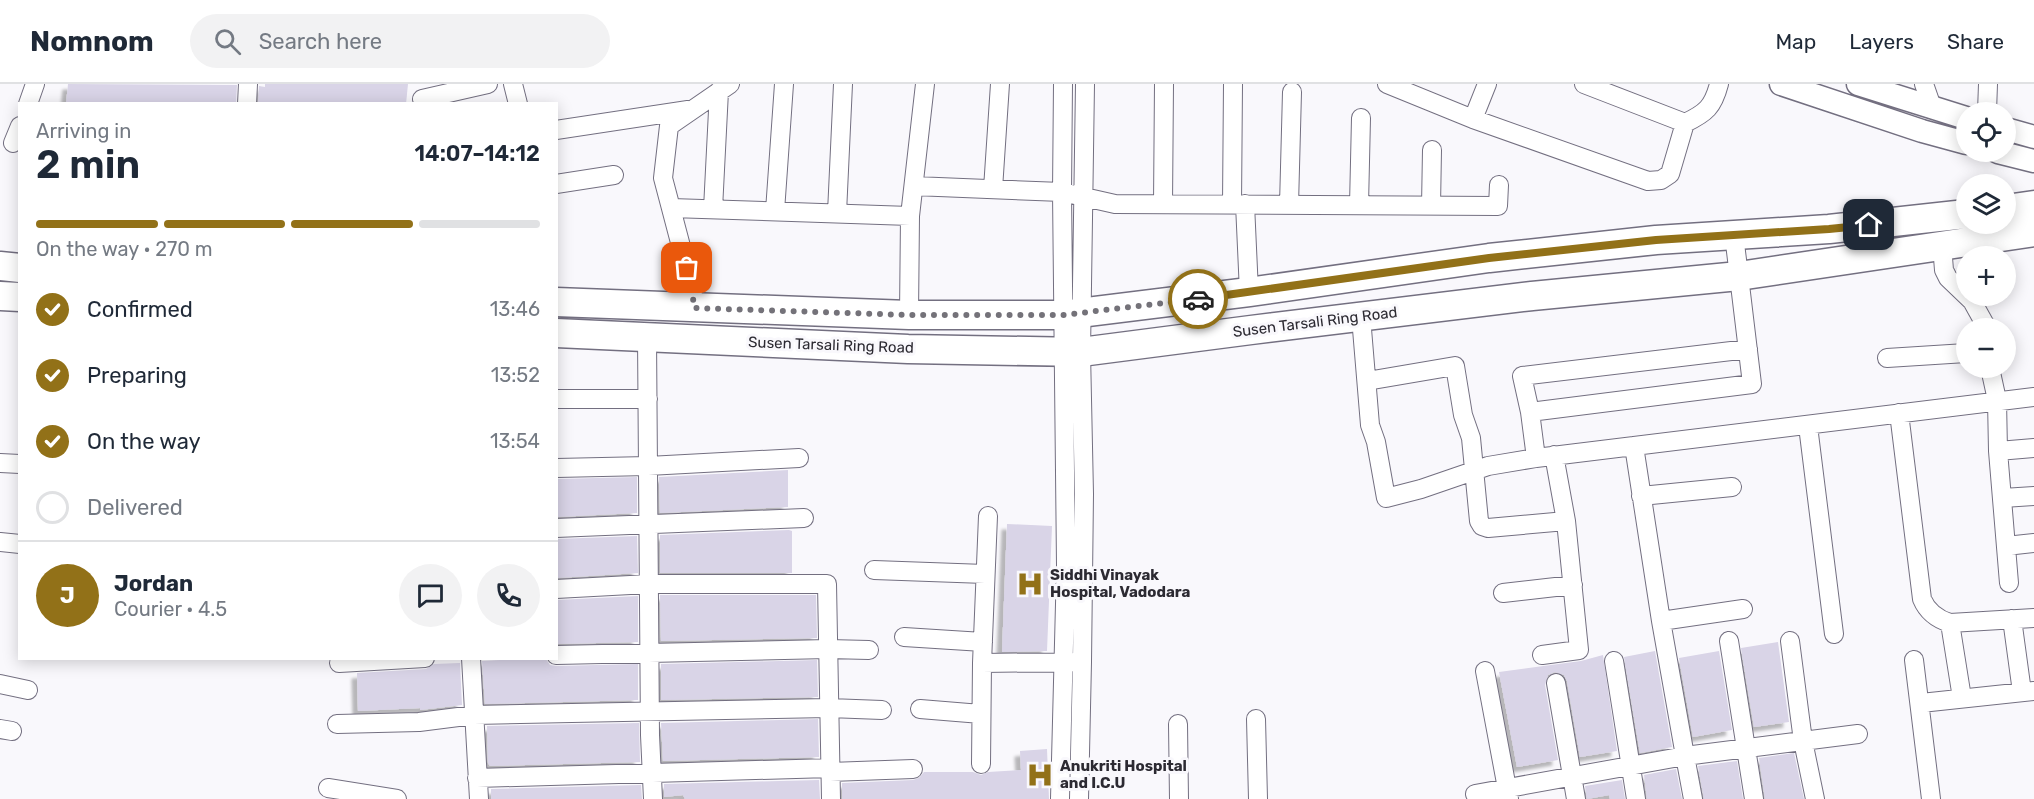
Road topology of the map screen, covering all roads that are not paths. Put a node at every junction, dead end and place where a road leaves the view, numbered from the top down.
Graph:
1 (35, 84) edge
2 (248, 84) edge
3 (488, 84) edge
4 (513, 84) edge
5 (784, 84) edge
6 (843, 84) edge
7 (925, 84) edge
8 (1000, 84) edge
9 (1063, 84) edge
10 (1085, 84) edge
11 (1164, 84) edge
12 (1233, 84) edge
13 (1387, 84) edge
14 (1486, 84) edge
15 (1584, 84) edge
16 (1719, 84) edge
17 (1781, 84) edge
18 (1858, 84) edge
19 (1924, 84) edge
20 (1988, 84) edge
21 (727, 86) edge
22 (1813, 89) edge
23 (1292, 92) dead end
24 (423, 99) dead end
25 (29, 102) edge
26 (247, 102) edge
27 (518, 102) edge
28 (1987, 102) edge
29 (1932, 107) junction
30 (692, 109) junction
31 (1956, 115) edge
32 (1361, 118) dead end
33 (1473, 119) junction
34 (1685, 123) junction
35 (558, 130) edge
36 (2016, 132) edge
37 (2034, 137) edge
38 (1956, 140) edge
39 (1432, 150) dead end
40 (2016, 156) edge
41 (2034, 161) edge
42 (614, 175) dead end
43 (558, 184) edge
44 (1499, 185) dead end
45 (914, 186) junction
46 (993, 189) junction
47 (1062, 192) junction
48 (1084, 196) junction
49 (1163, 204) junction
50 (1238, 204) junction
51 (1289, 205) junction
52 (1359, 205) junction
53 (2034, 205) edge
54 (1431, 206) junction
55 (671, 208) junction
56 (2016, 208) edge
57 (713, 209) junction
58 (775, 211) junction
59 (837, 213) junction
60 (1956, 215) edge
61 (910, 216) junction
62 (2034, 232) edge
63 (1734, 235) junction
64 (1942, 245) junction
65 (0, 266) edge
66 (18, 268) edge
67 (1739, 276) junction
68 (1249, 292) junction
69 (0, 296) edge
70 (18, 297) edge
71 (558, 302) edge
72 (694, 308) junction
73 (1073, 314) junction
74 (909, 315) junction
75 (1361, 317) junction
76 (1981, 318) edge
77 (558, 333) edge
78 (647, 337) junction
79 (1748, 350) junction
80 (1072, 353) junction
81 (1956, 354) edge
82 (1887, 358) dead end
83 (1992, 378) edge
84 (1367, 381) junction
85 (2034, 397) edge
86 (558, 399) edge
87 (648, 399) junction
88 (1997, 400) junction
89 (1530, 412) junction
90 (1899, 413) junction
91 (1808, 426) junction
92 (1634, 446) junction
93 (2034, 448) edge
94 (1998, 451) junction
95 (1545, 457) junction
96 (799, 458) dead end
97 (0, 463) edge
98 (18, 465) edge
99 (648, 466) junction
100 (558, 468) edge
101 (1474, 471) junction
102 (1732, 487) dead end
103 (1641, 496) junction
104 (2034, 496) edge
105 (2003, 498) junction
106 (988, 516) dead end
107 (804, 519) dead end
108 (1566, 521) junction
109 (649, 524) junction
110 (558, 528) edge
111 (0, 542) edge
112 (2034, 543) edge
113 (18, 544) edge
114 (2006, 546) junction
115 (874, 570) dead end
116 (986, 574) junction
117 (2009, 583) dead end
118 (650, 584) junction
119 (1573, 585) junction
120 (558, 589) edge
121 (1503, 593) dead end
122 (1743, 609) dead end
123 (2034, 618) edge
124 (2012, 619) junction
125 (1661, 621) junction
126 (1950, 623) junction
127 (1834, 634) dead end
128 (904, 637) dead end
129 (1729, 641) dead end
130 (1790, 641) dead end
131 (982, 642) junction
132 (828, 649) junction
133 (869, 650) dead end
134 (650, 653) junction
135 (558, 655) edge
136 (1542, 655) dead end
137 (391, 660) edge
138 (471, 660) edge
139 (1914, 660) dead end
140 (1614, 661) dead end
141 (1063, 662) junction
142 (1082, 662) junction
143 (339, 663) dead end
144 (982, 663) junction
145 (1485, 671) dead end
146 (1556, 683) dead end
147 (0, 684) edge
148 (28, 690) dead end
149 (2028, 691) edge
150 (1962, 698) junction
151 (1920, 702) junction
152 (829, 708) junction
153 (920, 709) dead end
154 (882, 710) dead end
155 (650, 711) junction
156 (981, 714) junction
157 (474, 715) junction
158 (1256, 719) dead end
159 (337, 724) dead end
160 (1178, 724) dead end
161 (1858, 734) dead end
162 (1803, 741) junction
163 (1745, 749) junction
164 (1685, 756) junction
165 (981, 764) dead end
166 (1630, 766) junction
167 (913, 769) dead end
168 (830, 770) junction
169 (652, 775) junction
170 (1572, 776) junction
171 (477, 778) junction
172 (328, 788) dead end
173 (1475, 794) dead end
174 (1508, 794) edge
175 (397, 799) edge
176 (479, 799) edge
177 (653, 799) edge
178 (831, 799) edge
179 (1060, 799) edge
180 (1079, 799) edge
181 (1179, 799) edge
182 (1258, 799) edge
183 (1576, 799) edge
184 (1636, 799) edge
185 (1692, 799) edge
186 (1754, 799) edge
187 (1815, 799) edge
188 (1931, 799) edge

1 - 25 street
2 - 26 street
3 - 24 street
4 - 27 street
5 - 58 street
6 - 59 street
7 - 45 street
8 - 46 street
9 - 47 street
10 - 48 street
11 - 49 street
12 - 50 street
13 - 33 street
14 - 33 street
15 - 34 street
16 - 34 street
17 - 22 street
18 - 29 street
19 - 29 street
20 - 28 street
21 - 30 street
21 - 57 street
22 - 38 street
23 - 51 street
29 - 31 street
30 - 35 street
30 - 55 street
32 - 52 street
33 - 34 street
36 - 37 street
39 - 54 street
40 - 41 street
42 - 43 street
44 - 54 street
45 - 46 street
45 - 61 street
46 - 47 street
47 - 48 street
47 - 73 street
48 - 49 street
48 - 73 street
49 - 50 street
50 - 51 street
50 - 68 street
51 - 52 street
52 - 54 street
53 - 56 main road
55 - 57 street
55 - 72 street
57 - 58 street
58 - 59 street
59 - 61 street
60 - 63 main road
61 - 74 street
62 - 64 main road, Susen Tarsali Ring Road
63 - 67 street
63 - 68 main road
64 - 67 main road, Susen Tarsali Ring Road
64 - 76 street
65 - 66 main road
67 - 75 main road, Susen Tarsali Ring Road
67 - 79 street
68 - 73 main road
69 - 70 main road
71 - 72 main road
72 - 74 main road
73 - 74 main road
73 - 80 street
75 - 80 main road, Susen Tarsali Ring Road
75 - 84 street
77 - 78 main road, Susen Tarsali Ring Road
78 - 80 main road, Susen Tarsali Ring Road
78 - 87 street
79 - 89 street
79 - 89 street
80 - 141 street
80 - 142 street
81 - 82 street
83 - 88 street
84 - 101 street
84 - 101 street
85 - 88 street
86 - 87 street
87 - 99 street
88 - 90 street
88 - 94 street
89 - 95 street
90 - 91 street
90 - 126 street
91 - 92 street
91 - 127 street
92 - 95 street
92 - 103 street
93 - 94 street
94 - 105 street
95 - 101 street
95 - 108 street
96 - 99 street
97 - 98 street
99 - 100 street
99 - 109 street
101 - 108 street
102 - 103 street
103 - 125 street
104 - 105 street
105 - 114 street
106 - 116 street
107 - 109 street
108 - 119 street
109 - 110 street
109 - 118 street
111 - 113 street
112 - 114 street
114 - 117 street
115 - 116 street
116 - 131 street
118 - 120 street
118 - 132 street
118 - 134 street
119 - 121 street
119 - 136 street
122 - 125 street
123 - 124 street
124 - 126 street
124 - 149 street
125 - 164 street
126 - 150 street
128 - 131 street
129 - 163 street
130 - 162 street
131 - 144 street
132 - 133 street
132 - 134 street
132 - 152 street
134 - 135 street
134 - 155 street
137 - 143 street
138 - 157 street
139 - 151 street
140 - 166 street
141 - 142 street
141 - 144 street
141 - 179 street
142 - 180 street
144 - 156 street
145 - 174 street
146 - 170 street
147 - 148 street
149 - 150 street
150 - 151 street
151 - 188 street
152 - 154 street
152 - 155 street
152 - 168 street
153 - 156 street
155 - 157 street
155 - 169 street
156 - 165 street
157 - 159 street
157 - 171 street
158 - 182 street
160 - 181 street
161 - 162 street
162 - 163 street
162 - 187 street
163 - 164 street
163 - 186 street
164 - 166 street
164 - 185 street
166 - 170 street
166 - 184 street
167 - 168 street
168 - 169 street
168 - 178 street
169 - 171 street
169 - 177 street
170 - 174 street
170 - 183 street
171 - 176 street
172 - 175 street
173 - 174 street

